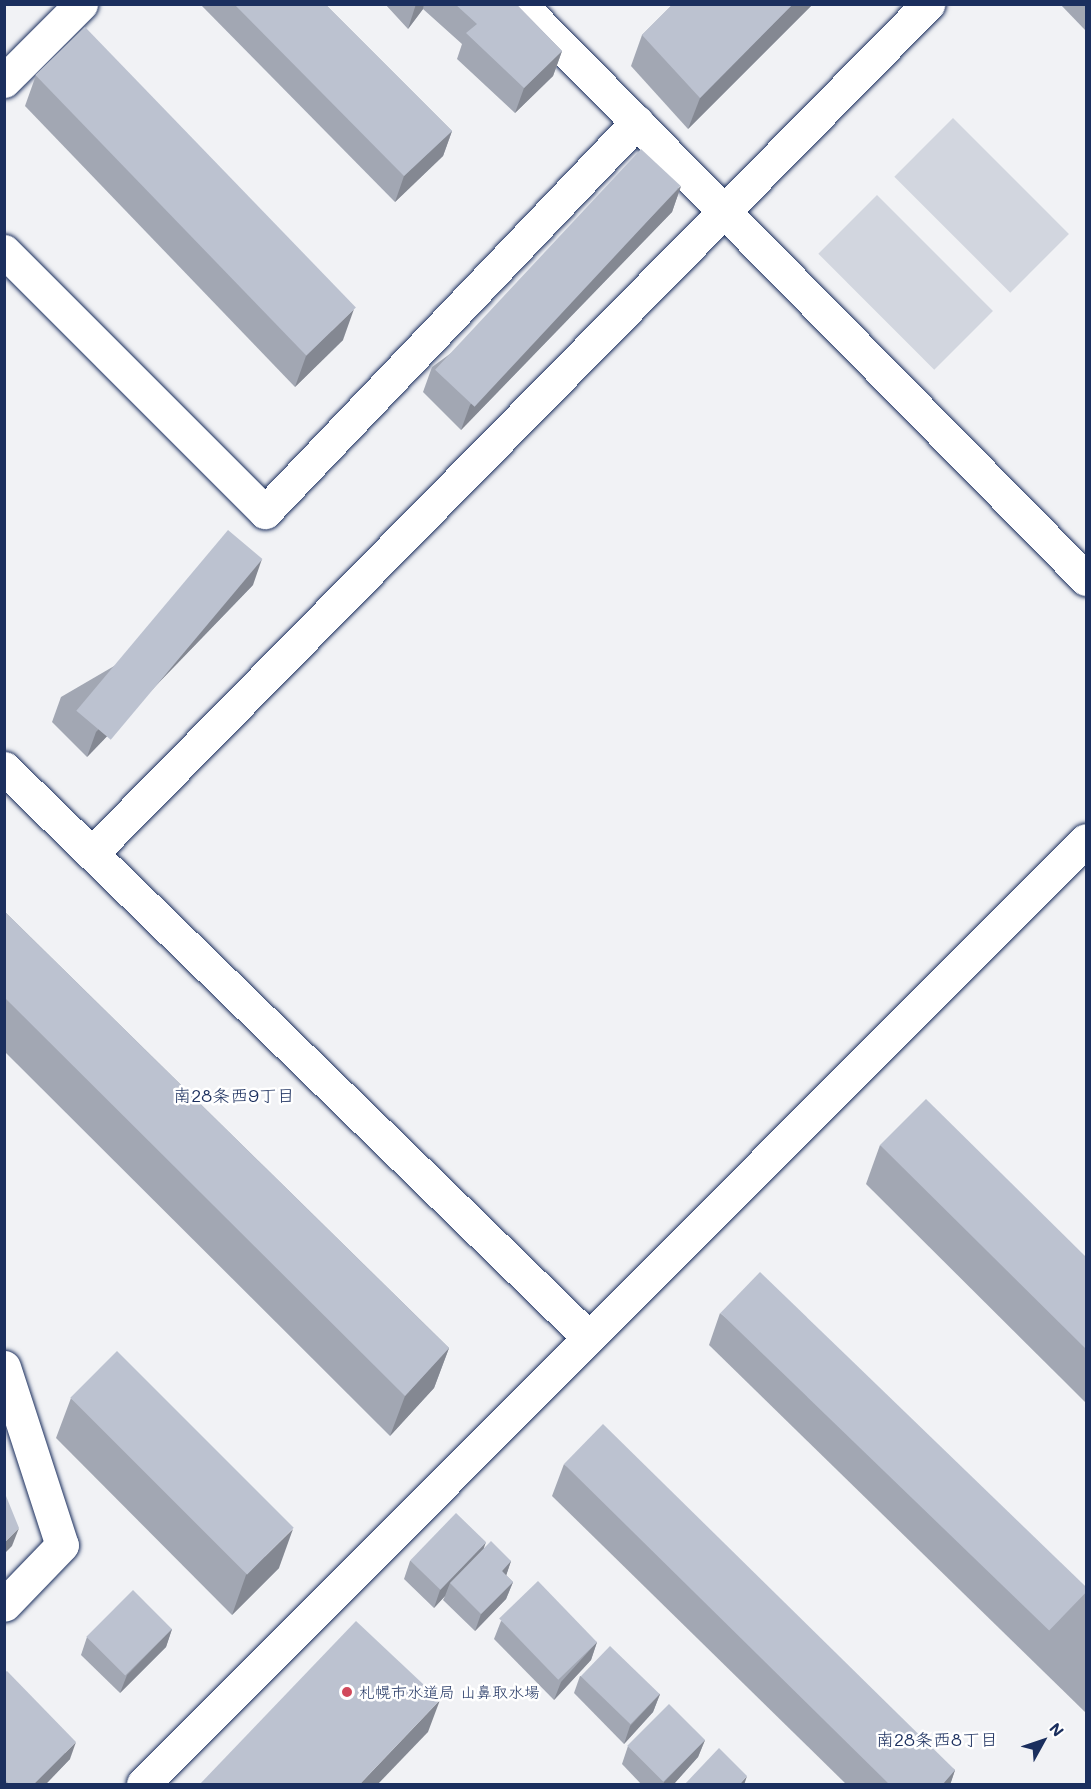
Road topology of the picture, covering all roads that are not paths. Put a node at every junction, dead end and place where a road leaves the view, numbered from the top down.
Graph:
1 (81, 4) edge
2 (520, 4) edge
3 (928, 4) edge
4 (4, 81) edge
5 (637, 122) junction
6 (725, 211) junction
7 (4, 251) edge
8 (1086, 579) edge
9 (4, 768) edge
10 (1086, 840) edge
11 (92, 853) junction
12 (588, 1337) junction
13 (4, 1367) edge
14 (4, 1605) edge
15 (143, 1785) edge

1 - 4 street
2 - 5 street
3 - 6 street
5 - 6 street
5 - 7 street
6 - 8 street
6 - 11 street
9 - 11 street
10 - 12 street
11 - 12 street
12 - 15 street
13 - 14 street

